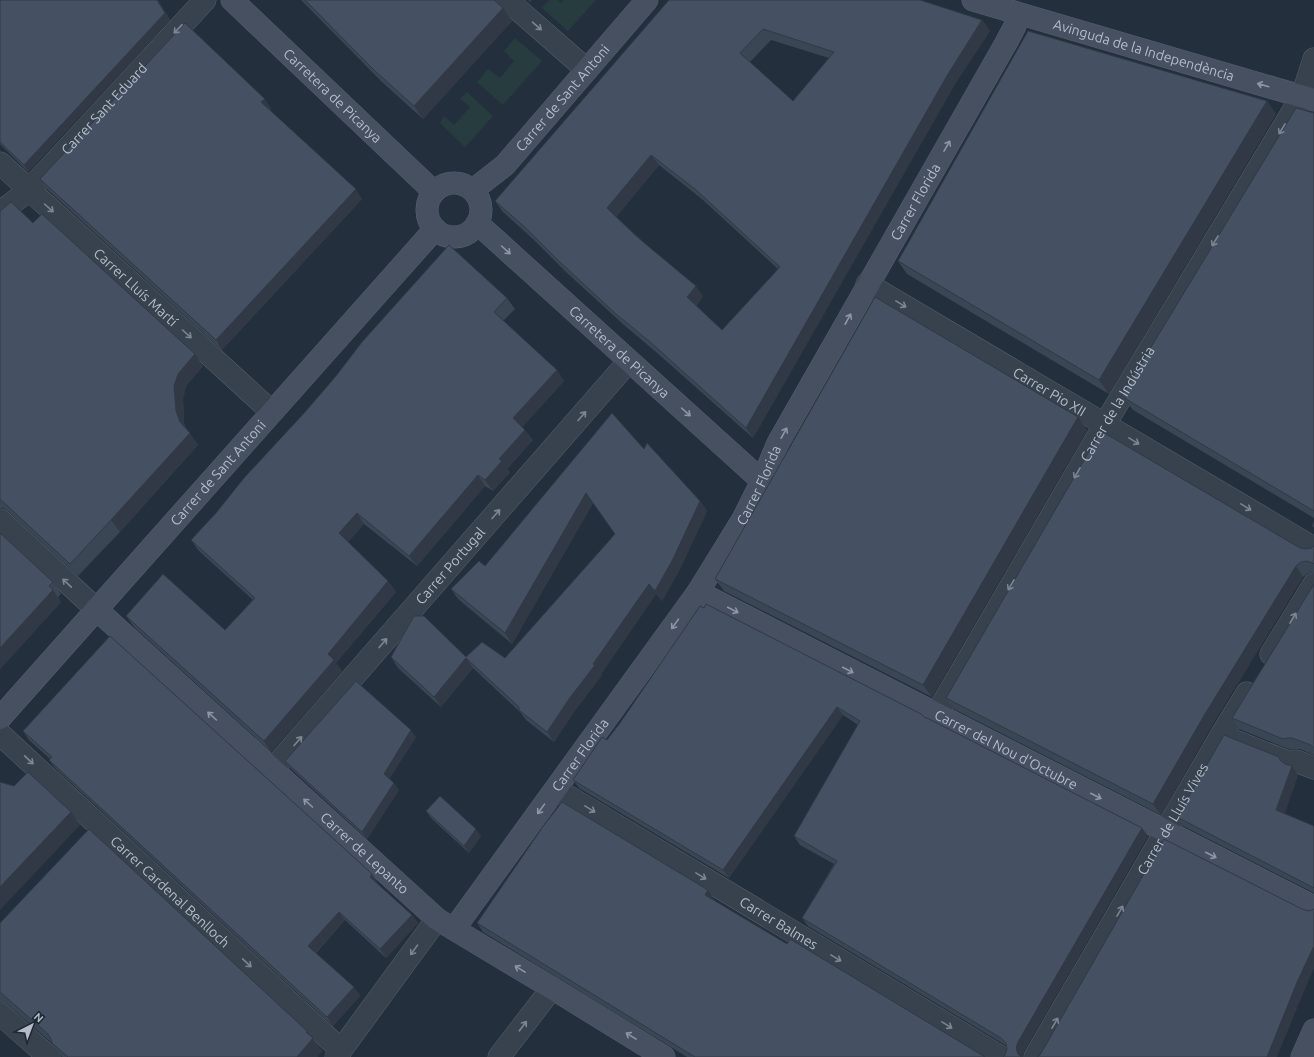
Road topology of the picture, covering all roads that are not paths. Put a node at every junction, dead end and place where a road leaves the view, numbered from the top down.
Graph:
1 (205, 0) edge
2 (232, 0) edge
3 (507, 0) edge
4 (647, 0) edge
5 (973, 0) edge
6 (1017, 13) junction
7 (1314, 59) edge
8 (587, 70) junction
9 (1308, 98) edge
10 (0, 163) edge
11 (30, 190) junction
12 (472, 190) junction
13 (434, 192) junction
14 (0, 215) edge
15 (477, 223) junction
16 (435, 229) junction
17 (867, 284) junction
18 (629, 361) junction
19 (272, 412) junction
20 (1105, 424) junction
21 (762, 481) junction
22 (0, 520) edge
23 (1314, 548) edge
24 (1314, 584) edge
25 (698, 592) junction
26 (96, 610) junction
27 (936, 715) junction
28 (0, 718) edge
29 (1223, 732) junction
30 (0, 734) edge
31 (1305, 765) edge
32 (272, 770) junction
33 (556, 789) junction
34 (98, 824) junction
35 (1166, 832) junction
36 (82, 842) edge
37 (1314, 907) edge
38 (445, 924) junction
39 (552, 988) junction
40 (0, 1014) edge
41 (1314, 1030) edge
42 (339, 1054) edge
43 (49, 1057) edge
44 (499, 1057) edge
45 (664, 1057) edge
46 (1001, 1057) edge
47 (1035, 1057) edge
48 (1302, 1057) edge

1 -> 11 street, Carrer Sant Eduard
2 - 13 street, Carretera de Picanya
3 -> 8 street
4 - 8 street, Carrer de Sant Antoni
5 - 6 street, Avinguda de la Independència
9 -> 6 street, Avinguda de la Independència
17 -> 6 street, Carrer Florida
7 - 9 street, Carrer de la Indústria
8 - 12 street, Carrer de Sant Antoni
9 -> 20 street, Carrer de la Indústria
10 - 11 street, Carrer Lluís Martí
11 - 14 street, Carrer Sant Eduard
11 -> 19 street, Carrer Lluís Martí
12 - 13 street
12 - 15 street
13 - 16 street
15 - 16 street
15 -> 18 street, Carretera de Picanya
16 - 19 street, Carrer de Sant Antoni
17 -> 20 street, Carrer Pio XII
21 -> 17 street, Carrer Florida
18 -> 21 street, Carretera de Picanya
32 -> 18 street, Carrer Portugal
19 - 26 street, Carrer de Sant Antoni
20 -> 23 street, Carrer Pio XII
20 -> 27 street, Carrer de la Indústria
21 - 25 street, Carrer Florida
26 -> 22 street
29 -> 24 street, Carrer de Lluís Vives
25 -> 27 street, Carrer del Nou d'Octubre
25 -> 33 street, Carrer Florida
26 - 28 street, Carrer de Sant Antoni
32 -> 26 street, Carrer de Lepanto
27 -> 35 street, Carrer del Nou d'Octubre
29 - 31 lane
29 - 35 street, Carrer de Lluís Vives
30 -> 34 street, Carrer Cardenal Benlloch
38 -> 32 street, Carrer de Lepanto
33 -> 38 street, Carrer Florida
33 -> 46 street, Carrer Balmes
34 - 36 street
34 -> 42 street, Carrer Cardenal Benlloch
35 -> 37 street, Carrer del Nou d'Octubre
47 -> 35 street, Carrer de Lluís Vives
39 -> 38 street, Carrer de Lepanto
38 -> 42 street
44 -> 39 street
45 -> 39 street, Carrer de Lepanto
40 - 43 street
41 - 48 street

